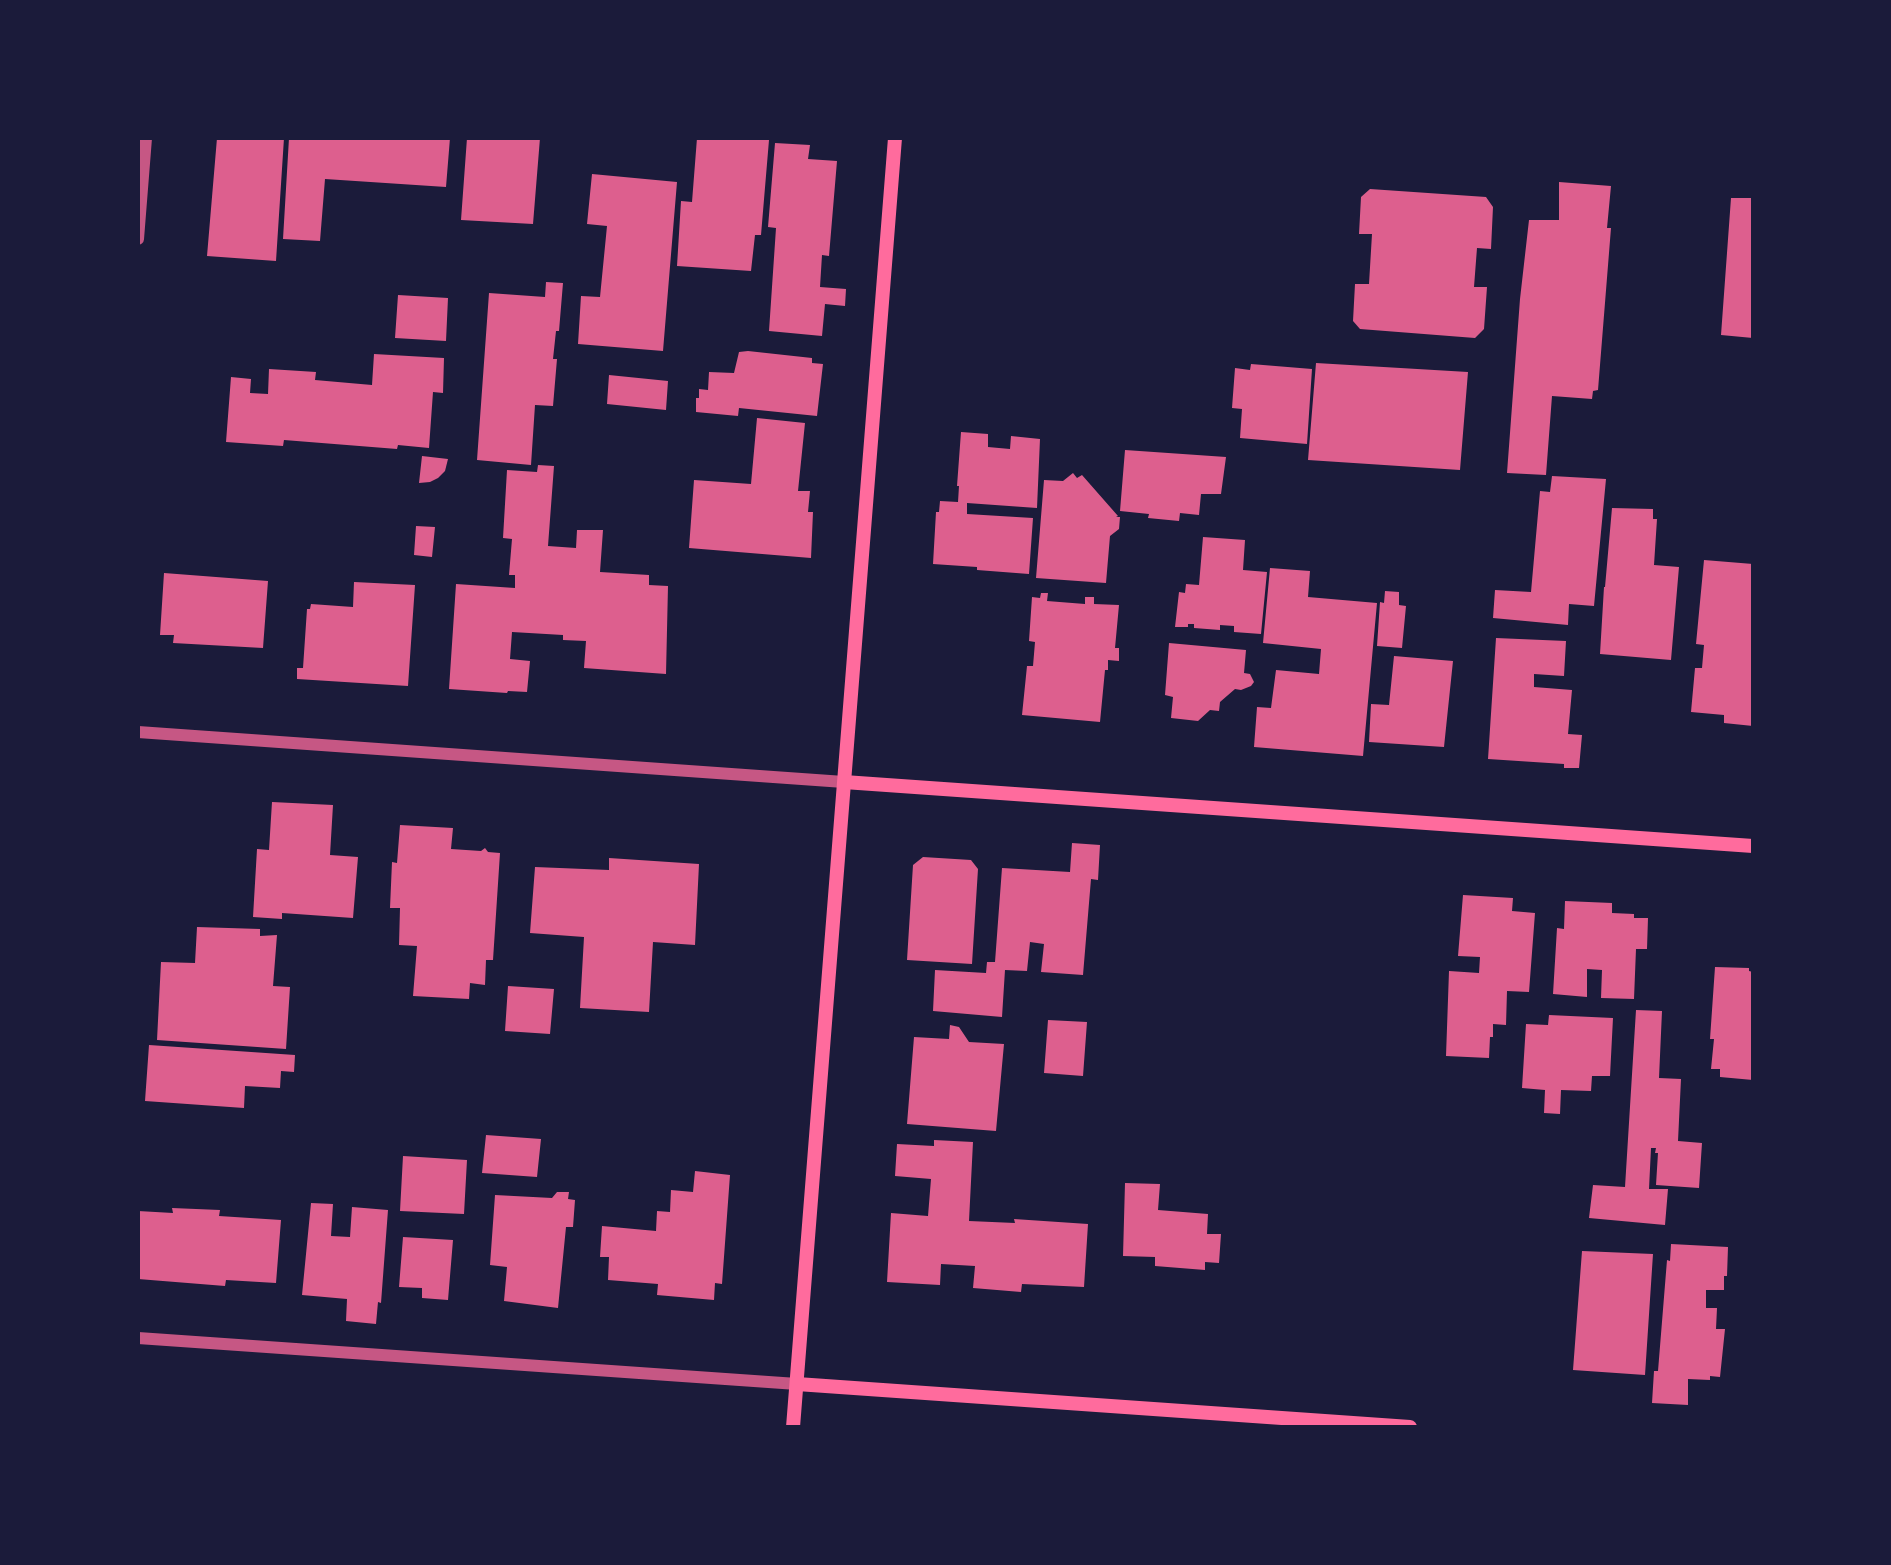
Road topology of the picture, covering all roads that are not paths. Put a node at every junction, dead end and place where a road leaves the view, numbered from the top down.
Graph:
1 (146, 138) edge
2 (895, 138) edge
3 (138, 239) edge
4 (138, 732) edge
5 (844, 782) junction
6 (1753, 846) edge
7 (138, 1338) edge
8 (797, 1384) junction
9 (793, 1427) edge
10 (1410, 1427) edge

1 - 3 street
2 - 5 main road
4 - 5 street
5 - 6 main road
5 - 8 main road
7 - 8 street
8 - 9 main road
8 - 10 main road

